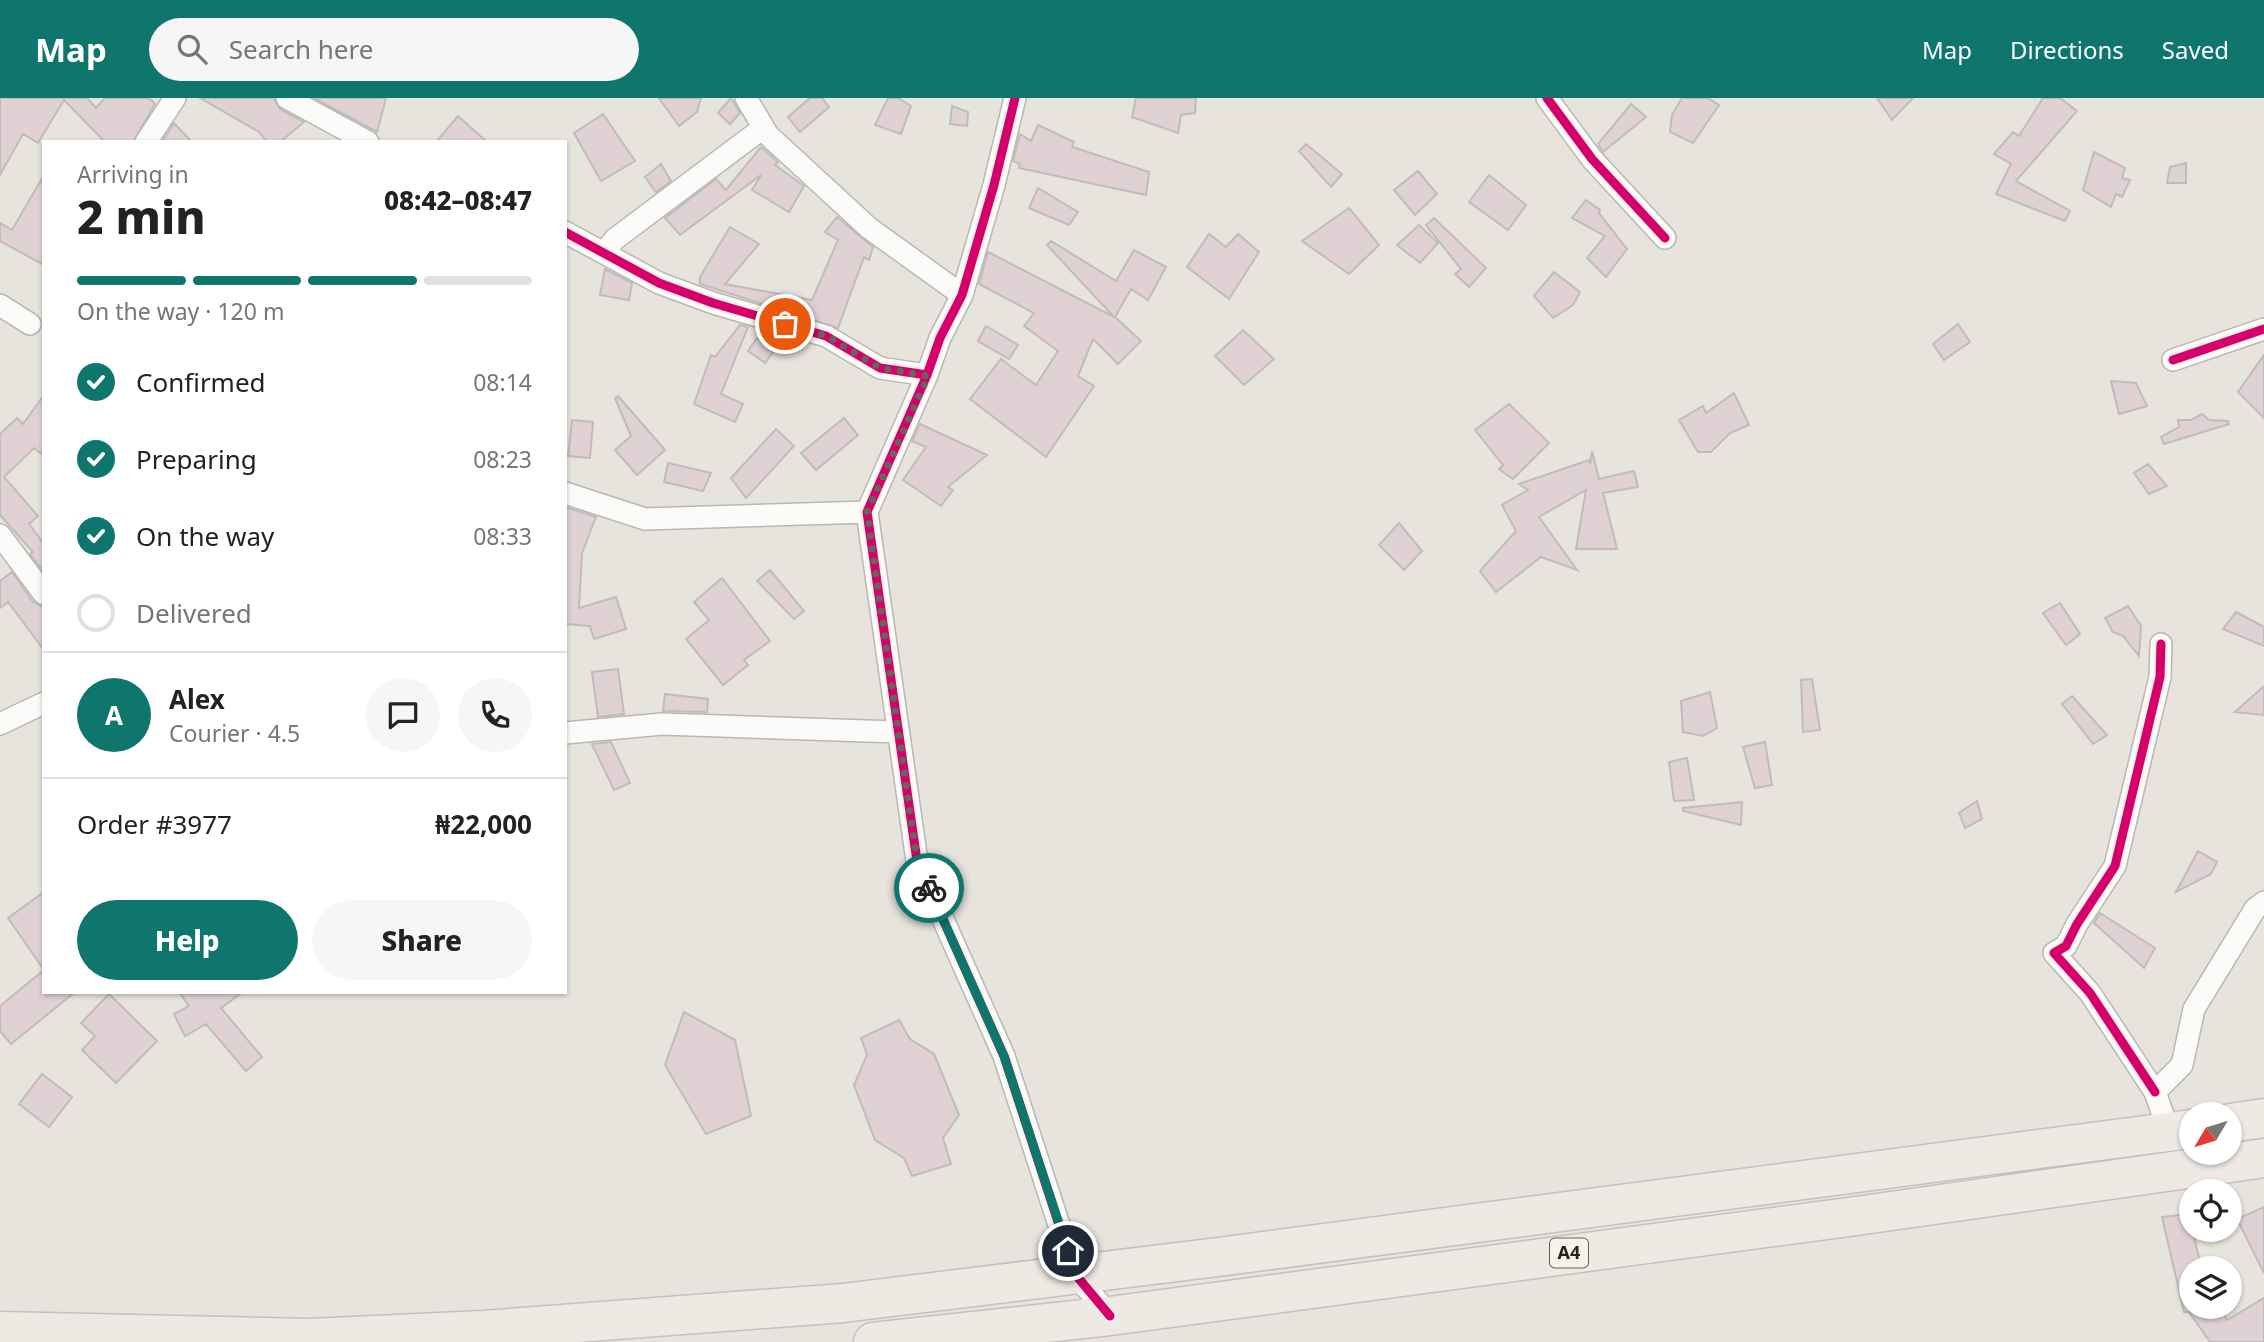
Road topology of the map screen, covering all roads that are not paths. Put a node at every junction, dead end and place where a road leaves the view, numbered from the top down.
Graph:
1 (175, 98) edge
2 (287, 98) edge
3 (746, 98) edge
4 (1015, 98) edge
5 (1547, 98) edge
6 (763, 128) junction
7 (147, 140) edge
8 (364, 140) edge
9 (567, 233) edge
10 (1665, 238) dead end
11 (604, 252) junction
12 (962, 295) junction
13 (0, 305) edge
14 (30, 324) dead end
15 (2264, 329) edge
16 (2172, 360) dead end
17 (928, 376) junction
18 (567, 494) edge
19 (867, 512) junction
20 (0, 535) edge
21 (42, 591) edge
22 (2161, 644) dead end
23 (42, 704) edge
24 (0, 724) edge
25 (567, 733) edge
26 (897, 733) junction
27 (2264, 902) edge
28 (2155, 1092) junction
29 (2264, 1118) edge
30 (2242, 1121) edge
31 (2179, 1128) edge
32 (2179, 1130) edge
33 (2264, 1158) edge
34 (1075, 1274) junction
35 (1110, 1316) junction
36 (0, 1331) edge
37 (873, 1342) edge

1 - 7 street
2 - 8 street
3 - 6 street
4 - 12 street
5 - 10 street
6 - 11 street
6 - 12 street
9 - 11 street
11 - 17 street
12 - 17 street
13 - 14 street
15 - 16 street
17 - 19 street
18 - 19 street
19 - 26 street
20 - 21 street
22 - 28 street
23 - 24 street
25 - 26 street
26 - 34 street
27 - 28 street
28 - 31 street
29 - 30 highway
32 - 34 highway, A4
33 - 35 highway, A4
34 - 35 street
34 - 36 highway, A4
35 - 37 highway, A4

